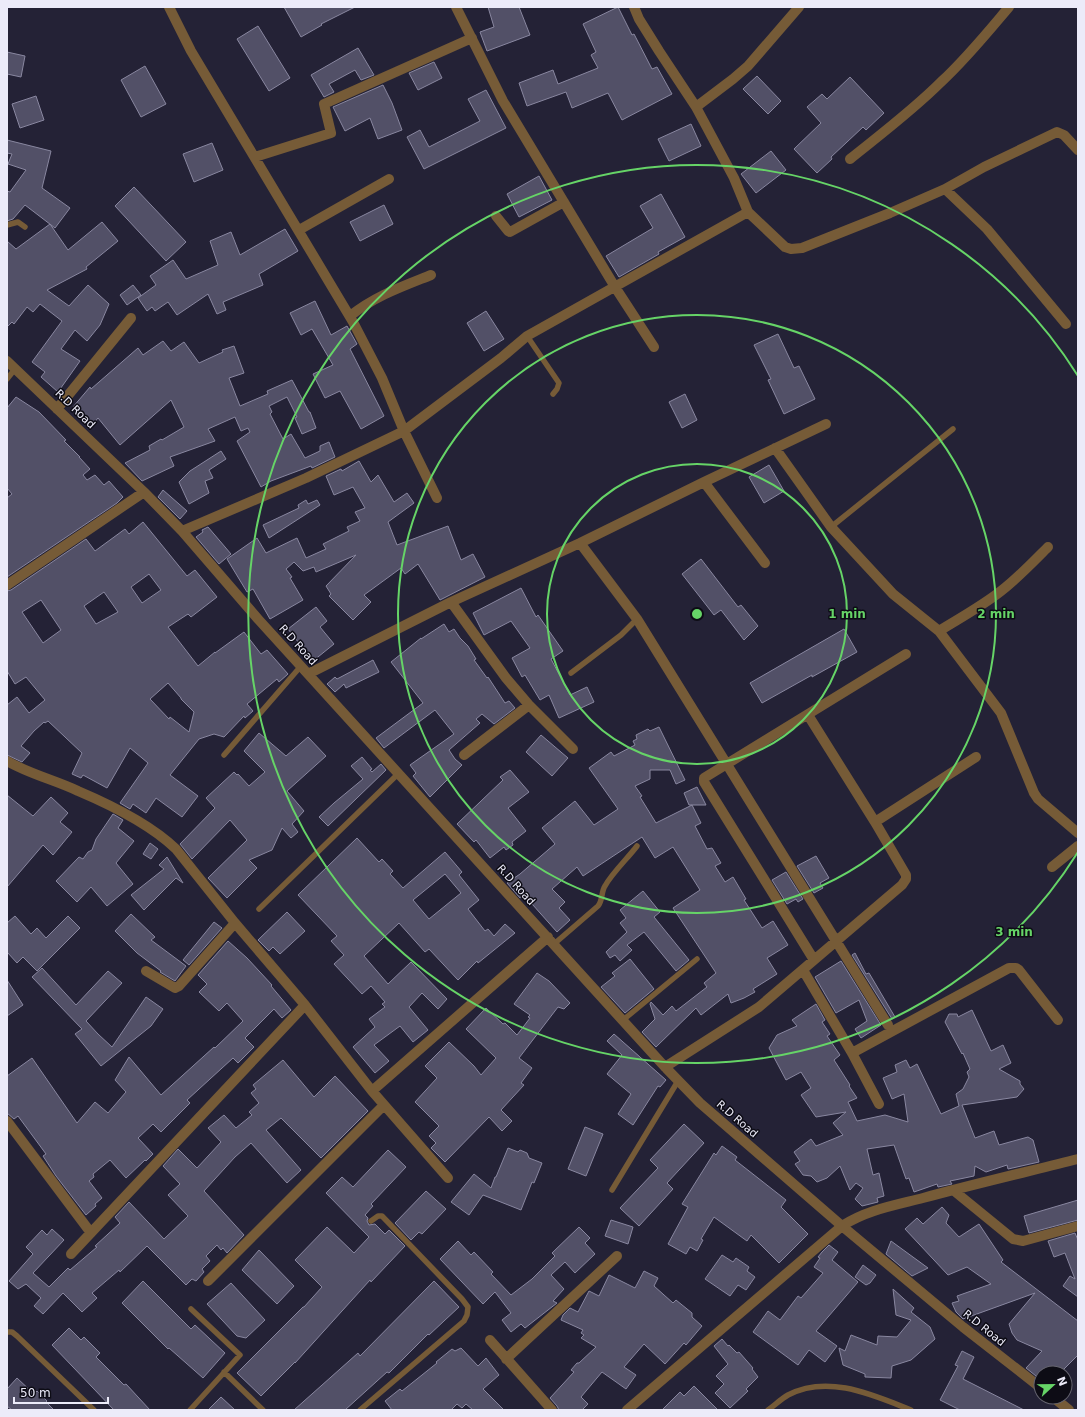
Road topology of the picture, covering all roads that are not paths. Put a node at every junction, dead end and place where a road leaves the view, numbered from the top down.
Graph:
1 (169, 7) edge
2 (456, 7) edge
3 (634, 7) edge
4 (799, 7) edge
5 (1008, 7) edge
6 (472, 38) junction
7 (696, 107) junction
8 (1078, 150) edge
9 (255, 157) junction
10 (850, 159) dead end
11 (388, 179) dead end
12 (946, 188) junction
13 (564, 202) junction
14 (748, 212) junction
15 (496, 216) dead end
16 (7, 225) edge
17 (25, 227) dead end
18 (299, 230) junction
19 (431, 275) dead end
20 (615, 287) junction
21 (350, 316) junction
22 (130, 318) dead end
23 (1066, 324) dead end
24 (527, 336) junction
25 (654, 347) dead end
26 (7, 362) edge
27 (15, 369) junction
28 (7, 379) edge
29 (553, 394) dead end
30 (57, 409) junction
31 (826, 424) dead end
32 (953, 429) dead end
33 (404, 431) junction
34 (775, 448) junction
35 (704, 482) junction
36 (144, 492) junction
37 (436, 498) dead end
38 (831, 527) junction
39 (182, 531) junction
40 (580, 543) junction
41 (1048, 547) dead end
42 (765, 564) dead end
43 (7, 585) edge
44 (452, 602) junction
45 (637, 619) junction
46 (939, 631) junction
47 (906, 654) dead end
48 (301, 666) junction
49 (571, 673) dead end
50 (308, 674) junction
51 (530, 706) junction
52 (808, 715) junction
53 (573, 749) dead end
54 (224, 755) dead end
55 (464, 755) dead end
56 (976, 757) dead end
57 (7, 761) edge
58 (399, 773) junction
59 (875, 822) junction
60 (1078, 833) edge
61 (637, 846) dead end
62 (1078, 846) edge
63 (1052, 866) dead end
64 (259, 909) dead end
65 (235, 923) junction
66 (551, 941) junction
67 (697, 959) dead end
68 (814, 960) junction
69 (803, 970) junction
70 (146, 971) dead end
71 (305, 1005) junction
72 (623, 1020) junction
73 (1058, 1020) dead end
74 (888, 1025) dead end
75 (852, 1053) junction
76 (665, 1067) junction
77 (678, 1081) junction
78 (372, 1091) junction
79 (879, 1104) dead end
80 (384, 1105) junction
81 (7, 1121) edge
82 (1078, 1159) edge
83 (448, 1178) dead end
84 (612, 1190) dead end
85 (953, 1190) junction
86 (371, 1221) dead end
87 (842, 1226) junction
88 (1078, 1226) edge
89 (91, 1233) junction
90 (71, 1254) dead end
91 (617, 1256) dead end
92 (208, 1281) dead end
93 (191, 1309) dead end
94 (7, 1332) edge
95 (490, 1340) dead end
96 (506, 1359) junction
97 (224, 1372) junction
98 (1033, 1382) edge
99 (94, 1410) edge
100 (190, 1410) edge
101 (263, 1410) edge
102 (360, 1410) edge
103 (552, 1410) edge
104 (627, 1410) edge
105 (768, 1410) edge
106 (911, 1410) edge

1 - 9 street
2 - 6 street
3 - 7 street
4 - 7 street
5 - 10 street
6 - 9 street
6 - 13 street
7 - 14 street
8 - 12 street
9 - 18 street
11 - 18 street
12 - 14 street
12 - 23 street
13 - 15 street
13 - 20 street
14 - 20 street
16 - 17 lane
18 - 21 street
19 - 21 street
20 - 24 street
20 - 25 street
21 - 33 street
22 - 30 street
24 - 29 lane
24 - 33 street
26 - 27 street, R.D Road
27 - 28 lane
27 - 30 street, R.D Road
30 - 36 street, R.D Road
31 - 34 street
32 - 38 lane
33 - 37 street
33 - 39 street
34 - 35 street
34 - 38 street
35 - 40 street
35 - 42 street
36 - 39 street, R.D Road
36 - 43 street
38 - 46 street
39 - 48 street, R.D Road
40 - 44 street
40 - 45 street
41 - 46 street
44 - 50 street
44 - 51 street
45 - 49 lane
45 - 74 street
46 - 60 street
47 - 52 street
48 - 50 street, R.D Road
48 - 54 lane
50 - 58 street, R.D Road
51 - 53 street
51 - 55 street
52 - 59 street
52 - 68 street
56 - 59 street
57 - 65 street
58 - 64 lane
58 - 66 street, R.D Road
59 - 68 street
61 - 66 lane
62 - 63 street
65 - 70 street
65 - 71 street
66 - 72 street, R.D Road
66 - 78 street
67 - 72 lane
68 - 69 street
69 - 75 street
69 - 76 street
71 - 78 street
71 - 89 street
72 - 76 street, R.D Road
73 - 75 street
75 - 79 street
76 - 77 street, R.D Road
77 - 84 lane
77 - 87 street, R.D Road
78 - 80 street
80 - 83 street
80 - 92 street
81 - 89 street
82 - 85 street
85 - 87 street
85 - 88 street
86 - 102 lane
87 - 98 street, R.D Road
87 - 104 street
89 - 90 street
91 - 96 street
93 - 97 lane
94 - 99 lane
95 - 96 street
96 - 103 street
97 - 100 lane
97 - 101 lane
105 - 106 lane

